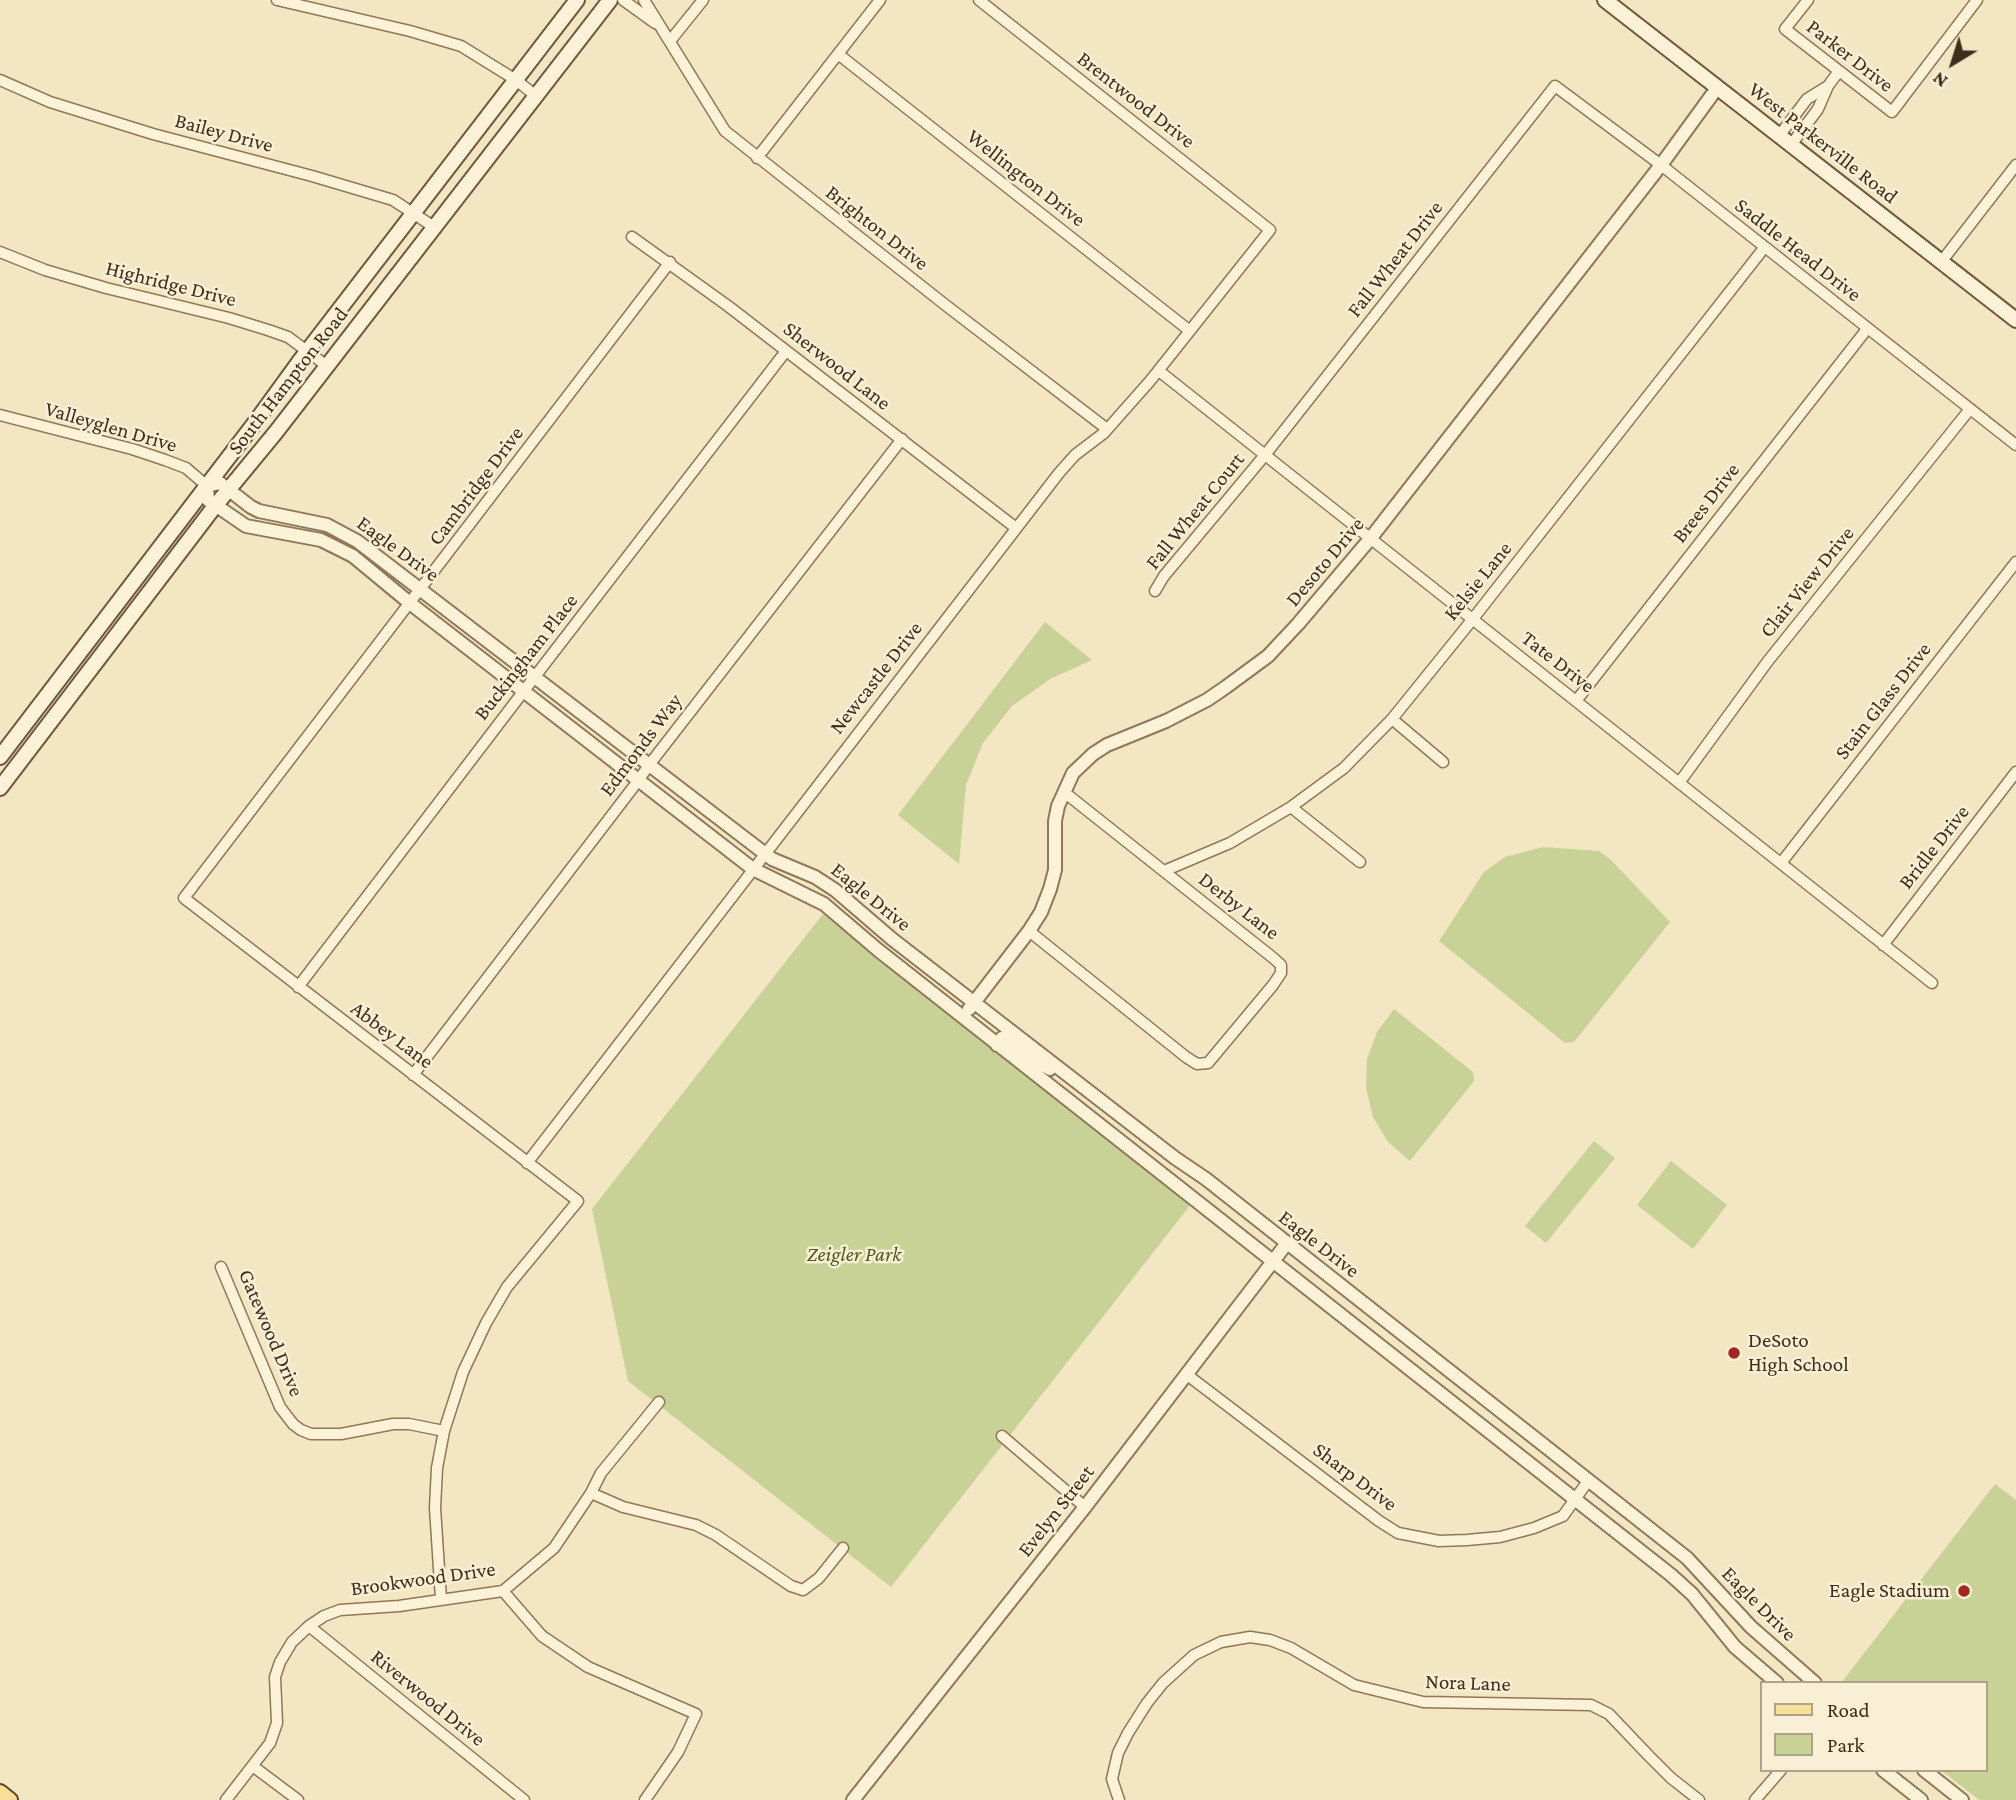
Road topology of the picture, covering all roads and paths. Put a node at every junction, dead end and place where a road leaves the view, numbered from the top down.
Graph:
1 (277, 0) edge
2 (577, 0) edge
3 (610, 0) edge
4 (623, 0) edge
5 (644, 0) edge
6 (703, 0) edge
7 (880, 0) edge
8 (979, 0) edge
9 (1605, 0) edge
10 (1808, 0) edge
11 (1977, 0) edge
12 (658, 25) junction
13 (670, 41) junction
14 (838, 54) junction
15 (1839, 71) junction
16 (0, 80) edge
17 (516, 80) junction
18 (1555, 86) joint
19 (1717, 88) junction
20 (536, 96) junction
21 (1785, 141) junction
22 (757, 158) junction
23 (1661, 165) junction
24 (2016, 165) edge
25 (413, 214) junction
26 (434, 227) junction
27 (1270, 230) joint
28 (632, 237) dead end
29 (1764, 248) junction
30 (0, 252) edge
31 (1942, 261) junction
32 (670, 262) junction
33 (2016, 320) edge
34 (1867, 329) junction
35 (1190, 331) junction
36 (307, 351) junction
37 (786, 351) junction
38 (327, 366) junction
39 (1159, 372) junction
40 (1970, 409) junction
41 (0, 415) edge
42 (1107, 429) junction
43 (902, 439) junction
44 (2016, 445) edge
45 (1265, 456) junction
46 (207, 486) junction
47 (228, 490) junction
48 (215, 506) junction
49 (1016, 528) junction
50 (1370, 539) junction
51 (2016, 562) edge
52 (421, 590) junction
53 (1155, 591) dead end
54 (411, 604) junction
55 (1472, 620) junction
56 (76, 657) junction
57 (92, 668) junction
58 (534, 677) junction
59 (523, 692) junction
60 (1576, 701) junction
61 (1392, 719) junction
62 (0, 757) edge
63 (1443, 762) dead end
64 (649, 765) junction
65 (2016, 772) edge
66 (638, 781) junction
67 (1679, 783) junction
68 (0, 788) edge
69 (1064, 792) junction
70 (1290, 807) junction
71 (765, 854) junction
72 (1360, 862) dead end
73 (1781, 863) junction
74 (753, 869) junction
75 (1164, 871) junction
76 (835, 890) junction
77 (184, 898) joint
78 (824, 904) junction
79 (1029, 931) junction
80 (1882, 945) junction
81 (1932, 983) dead end
82 (298, 987) junction
83 (974, 1002) junction
84 (962, 1017) junction
85 (997, 1045) junction
86 (413, 1075) junction
87 (1087, 1090) junction
88 (527, 1163) junction
89 (1200, 1174) junction
90 (1185, 1192) junction
91 (1287, 1242) junction
92 (1273, 1260) junction
93 (221, 1267) dead end
94 (1430, 1357) junction
95 (1186, 1374) junction
96 (1417, 1374) junction
97 (659, 1402) dead end
98 (444, 1431) junction
99 (1002, 1436) dead end
100 (1588, 1481) junction
101 (591, 1493) junction
102 (1576, 1500) junction
103 (1085, 1507) junction
104 (843, 1548) dead end
105 (503, 1591) junction
106 (441, 1600) junction
107 (309, 1626) junction
108 (1775, 1681) edge
109 (1813, 1681) edge
110 (254, 1767) junction
111 (1780, 1772) edge
112 (1886, 1772) edge
113 (1927, 1772) edge
114 (0, 1792) edge
115 (647, 1799) edge
116 (10, 1800) edge
117 (226, 1800) edge
118 (298, 1800) edge
119 (524, 1800) edge
120 (853, 1800) edge
121 (1119, 1800) edge
122 (1699, 1800) edge
123 (1755, 1800) edge
124 (1921, 1800) edge
125 (1962, 1800) edge

1 - 17 street
2 - 17 main road, South Hampton Road
3 - 20 main road, South Hampton Road
4 - 12 street, Brighton Drive
5 - 12 street, Brighton Drive
6 - 13 street
7 - 14 street
8 - 27 street, Brentwood Drive
9 - 19 main road, West Parkerville Road
10 - 15 street, Parker Drive
11 - 15 street, Parker Drive
12 - 13 street, Brighton Drive
13 - 22 street, Brighton Drive
14 - 22 street
14 - 35 street, Wellington Drive
15 - 21 street
16 - 25 street, Bailey Drive
17 - 20 street
17 - 25 main road, South Hampton Road
18 - 23 street, Saddle Head Drive
18 - 45 street, Fall Wheat Drive
19 - 21 main road, West Parkerville Road
19 - 23 street, Desoto Drive
20 - 26 main road, South Hampton Road
21 - 31 main road, West Parkerville Road
22 - 42 street, Brighton Drive
23 - 29 street, Saddle Head Drive
23 - 50 street, Desoto Drive
24 - 31 street
25 - 26 street, Bailey Drive
25 - 36 main road, South Hampton Road
26 - 38 main road, South Hampton Road
27 - 35 street, Newcastle Drive
28 - 32 street, Sherwood Lane
29 - 34 street, Saddle Head Drive
29 - 55 street, Kelsie Lane
30 - 36 street, Highridge Drive
31 - 33 main road, West Parkerville Road
32 - 37 street, Sherwood Lane
32 - 52 street, Cambridge Drive
34 - 40 street, Saddle Head Drive
34 - 60 street, Brees Drive
35 - 39 street, Newcastle Drive
36 - 38 street, Highridge Drive
36 - 46 main road, South Hampton Road
37 - 43 street, Sherwood Lane
37 - 58 street, Buckingham Place
38 - 47 main road, South Hampton Road
39 - 42 street, Newcastle Drive
39 - 45 street, Tate Drive
40 - 44 street, Saddle Head Drive
40 - 67 street, Clair View Drive
41 - 46 street, Valleyglen Drive
42 - 49 street, Newcastle Drive
43 - 49 street, Sherwood Lane
43 - 64 street, Edmonds Way
45 - 50 street, Tate Drive
45 - 53 street, Fall Wheat Court
46 - 47 street, Eagle Drive
46 - 48 street
46 - 56 main road, South Hampton Road
47 - 48 main road, South Hampton Road
47 - 52 street, Eagle Drive
48 - 54 street, Eagle Drive
48 - 57 main road, South Hampton Road
49 - 71 street, Newcastle Drive
50 - 55 street, Tate Drive
50 - 69 street, Desoto Drive
51 - 73 street, Stain Glass Drive
52 - 54 street, Cambridge Drive
52 - 58 street, Eagle Drive
54 - 59 street, Eagle Drive
54 - 77 street, Cambridge Drive
55 - 60 street, Tate Drive
55 - 61 street, Kelsie Lane
56 - 57 main road
56 - 62 main road, South Hampton Road
57 - 68 main road, South Hampton Road
58 - 59 street, Buckingham Place
58 - 64 street, Eagle Drive
59 - 66 street, Eagle Drive
59 - 82 street, Buckingham Place
60 - 67 street, Tate Drive
61 - 63 street
61 - 70 street, Kelsie Lane
64 - 66 street, Edmonds Way
64 - 71 street, Eagle Drive
65 - 80 street, Bridle Drive
66 - 74 street, Eagle Drive
66 - 86 street, Edmonds Way
67 - 73 street, Tate Drive
69 - 75 street, Derby Lane
69 - 79 street, Desoto Drive
70 - 72 street
70 - 75 street, Kelsie Lane
71 - 74 street, Newcastle Drive
71 - 76 street, Eagle Drive
73 - 80 street, Tate Drive
74 - 78 street, Eagle Drive
74 - 88 street, Newcastle Drive
75 - 79 street, Derby Lane
76 - 78 street
76 - 83 street, Eagle Drive
77 - 82 street, Abbey Lane
78 - 84 street, Eagle Drive
79 - 83 street, Desoto Drive
80 - 81 street, Tate Drive
82 - 86 street, Abbey Lane
83 - 84 street, Desoto Drive
83 - 87 street, Eagle Drive
84 - 85 street, Eagle Drive
85 - 87 street
85 - 90 street, Eagle Drive
86 - 88 street, Abbey Lane
87 - 89 street, Eagle Drive
88 - 98 street, Abbey Lane
89 - 90 street
89 - 91 street, Eagle Drive
90 - 92 street, Eagle Drive
91 - 92 street, Evelyn Street
91 - 94 street, Eagle Drive
92 - 95 street, Evelyn Street
92 - 96 street, Eagle Drive
93 - 98 street, Gatewood Drive
94 - 96 street
94 - 100 street, Eagle Drive
95 - 102 street, Sharp Drive
95 - 103 street, Evelyn Street
96 - 102 street, Eagle Drive
97 - 101 street, Brookwood Drive
98 - 106 street
99 - 103 street
100 - 102 street, Sharp Drive
100 - 109 street, Eagle Drive
101 - 104 street
101 - 105 street, Brookwood Drive
102 - 108 street, Eagle Drive
103 - 120 street, Evelyn Street
105 - 106 street, Brookwood Drive
105 - 115 street
106 - 107 street, Brookwood Drive
107 - 110 street, Brookwood Drive
107 - 119 street, Riverwood Drive
110 - 117 street, Brookwood Drive
110 - 118 street
111 - 123 street
112 - 124 street
113 - 125 street
114 - 116 main road
121 - 122 street, Nora Lane

